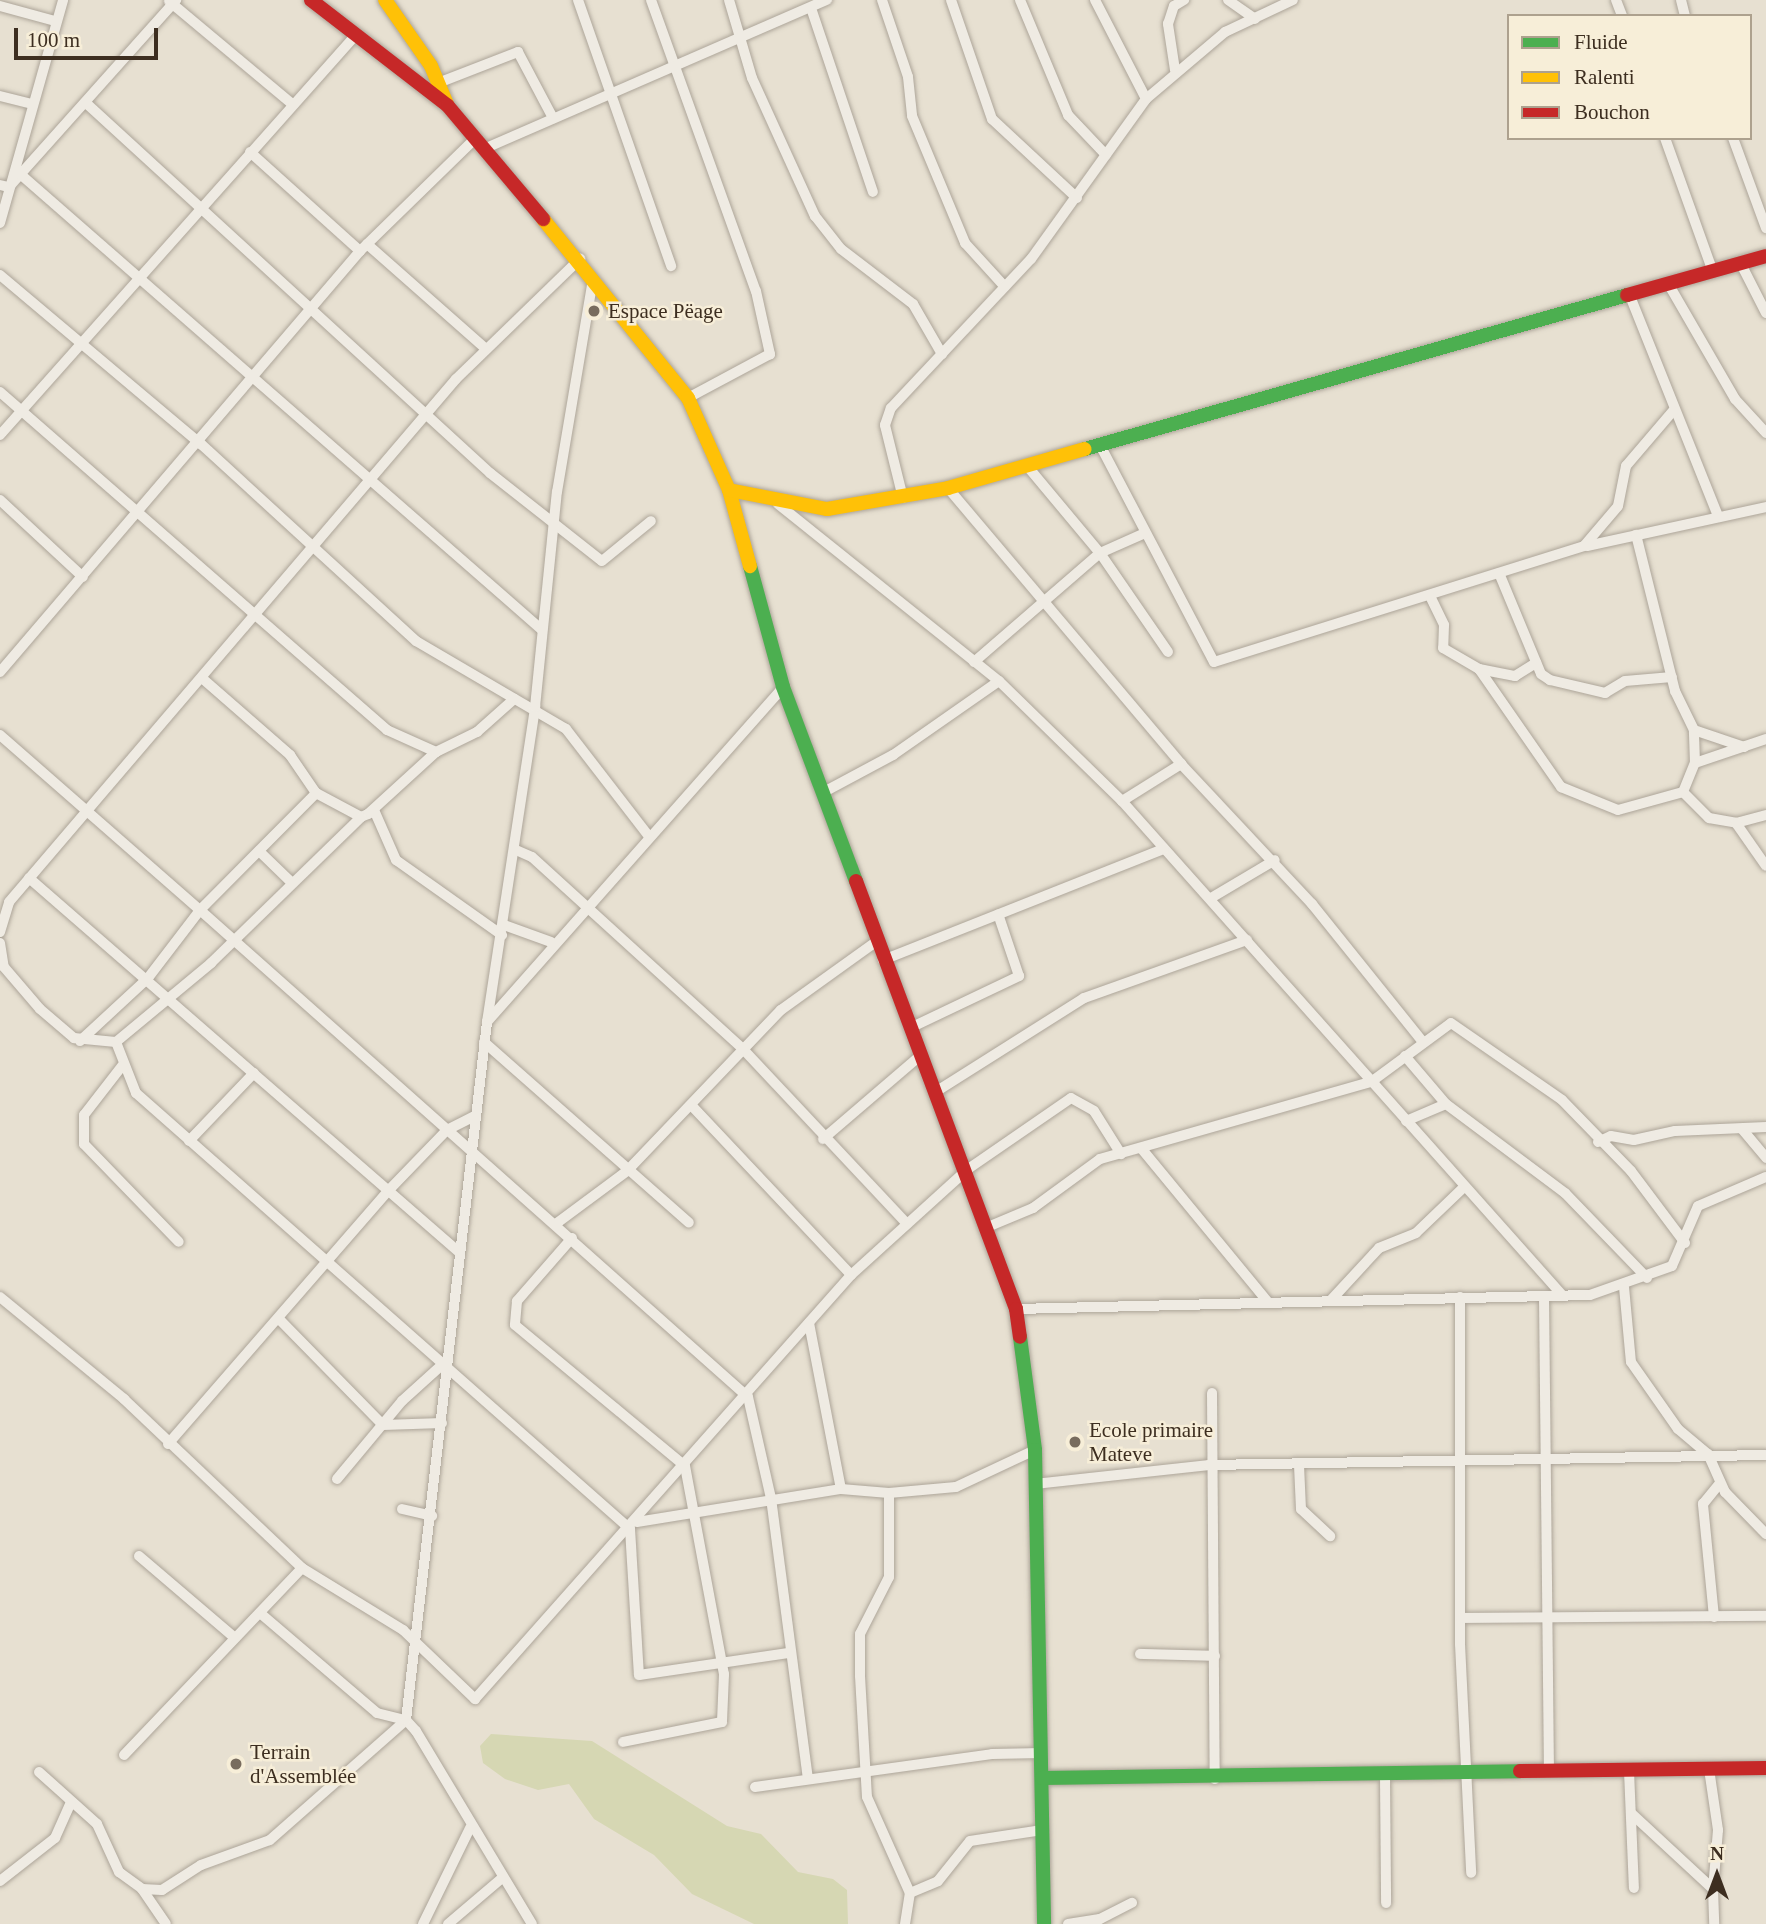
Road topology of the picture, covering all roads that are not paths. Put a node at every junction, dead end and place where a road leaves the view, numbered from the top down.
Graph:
1 (63, 0) edge
2 (312, 0) edge
3 (578, 0) edge
4 (651, 0) edge
5 (729, 0) edge
6 (881, 0) edge
7 (951, 0) edge
8 (1020, 0) edge
9 (1095, 0) edge
10 (1184, 0) edge
11 (1228, 0) edge
12 (1293, 0) edge
13 (172, 1) edge
14 (388, 1) edge
15 (823, 1) edge
16 (0, 6) edge
17 (811, 8) junction
18 (1255, 19) junction
19 (55, 21) junction
20 (354, 37) junction
21 (741, 37) junction
22 (675, 66) junction
23 (1175, 70) junction
24 (438, 83) junction
25 (610, 94) junction
26 (0, 96) edge
27 (1146, 99) junction
28 (86, 103) junction
29 (31, 104) junction
30 (292, 104) junction
31 (448, 106) junction
32 (553, 118) junction
33 (1666, 140) edge
34 (1734, 140) edge
35 (481, 142) junction
36 (250, 152) junction
37 (1106, 155) junction
38 (19, 173) junction
39 (4, 186) edge
40 (873, 192) dead end
41 (1077, 198) junction
42 (199, 206) junction
43 (0, 223) edge
44 (1766, 228) edge
45 (363, 247) junction
46 (1766, 256) edge
47 (580, 259) junction
48 (1741, 264) junction
49 (671, 266) dead end
50 (1713, 272) junction
51 (0, 275) edge
52 (594, 277) junction
53 (141, 278) junction
54 (1669, 285) junction
55 (1005, 287) junction
56 (1630, 296) junction
57 (309, 312) junction
58 (1766, 313) edge
59 (79, 346) junction
60 (484, 347) junction
61 (942, 354) junction
62 (252, 376) junction
63 (0, 392) edge
64 (688, 398) junction
65 (22, 408) junction
66 (1673, 411) junction
67 (428, 414) junction
68 (1766, 433) edge
69 (0, 435) edge
70 (201, 444) junction
71 (1100, 445) junction
72 (1028, 467) junction
73 (374, 478) junction
74 (948, 488) junction
75 (729, 490) junction
76 (903, 498) junction
77 (0, 500) edge
78 (778, 504) junction
79 (1766, 507) edge
80 (142, 510) junction
81 (1717, 514) junction
82 (651, 521) dead end
83 (554, 523) junction
84 (1145, 533) junction
85 (1636, 536) junction
86 (1584, 546) junction
87 (315, 549) junction
88 (1100, 553) junction
89 (1499, 573) junction
90 (83, 577) junction
91 (1431, 598) junction
92 (1045, 603) junction
93 (255, 618) junction
94 (541, 629) junction
95 (1168, 653) dead end
96 (974, 662) junction
97 (1536, 663) junction
98 (1479, 669) junction
99 (0, 672) edge
100 (1672, 677) junction
101 (203, 678) junction
102 (999, 681) junction
103 (783, 687) junction
104 (514, 699) junction
105 (535, 707) junction
106 (1694, 730) junction
107 (0, 735) edge
108 (1766, 739) edge
109 (1744, 747) junction
110 (436, 752) junction
111 (1695, 763) junction
112 (1181, 764) junction
113 (1683, 792) junction
114 (316, 793) junction
115 (822, 793) junction
116 (1122, 801) junction
117 (374, 810) junction
118 (89, 813) junction
119 (1766, 815) edge
120 (361, 817) junction
121 (1736, 823) junction
122 (648, 835) junction
123 (516, 849) junction
124 (1164, 849) junction
125 (259, 851) junction
126 (1275, 860) junction
127 (1766, 866) edge
128 (29, 878) junction
129 (290, 881) junction
130 (1211, 898) junction
131 (587, 907) junction
132 (200, 910) junction
133 (998, 914) junction
134 (503, 930) junction
135 (0, 932) edge
136 (232, 938) junction
137 (1247, 940) junction
138 (877, 941) junction
139 (551, 942) junction
140 (0, 943) edge
141 (883, 960) junction
142 (148, 978) junction
143 (170, 998) junction
144 (487, 1022) junction
145 (910, 1028) junction
146 (80, 1041) junction
147 (1423, 1041) junction
148 (116, 1042) junction
149 (484, 1042) junction
150 (742, 1048) junction
151 (921, 1055) junction
152 (1405, 1056) junction
153 (122, 1066) junction
154 (254, 1073) junction
155 (1371, 1082) junction
156 (937, 1091) junction
157 (1446, 1104) junction
158 (692, 1106) junction
159 (475, 1116) junction
160 (1406, 1121) junction
161 (1766, 1128) edge
162 (1742, 1129) junction
163 (447, 1130) junction
164 (823, 1139) junction
165 (189, 1141) junction
166 (1598, 1142) junction
167 (1141, 1148) junction
168 (473, 1152) junction
169 (1121, 1154) junction
170 (1766, 1158) edge
171 (968, 1169) junction
172 (627, 1171) junction
173 (1766, 1177) edge
174 (1464, 1187) junction
175 (388, 1191) junction
176 (557, 1223) junction
177 (689, 1223) dead end
178 (907, 1224) junction
179 (990, 1226) junction
180 (572, 1238) junction
181 (179, 1242) dead end
182 (1685, 1243) junction
183 (460, 1253) junction
184 (331, 1260) junction
185 (851, 1275) junction
186 (1647, 1278) junction
187 (1624, 1287) junction
188 (1544, 1296) junction
189 (1563, 1296) junction
190 (0, 1297) edge
191 (1460, 1297) junction
192 (1332, 1299) junction
193 (1268, 1303) junction
194 (1016, 1310) junction
195 (280, 1320) junction
196 (808, 1323) junction
197 (444, 1363) junction
198 (1212, 1393) dead end
199 (748, 1397) junction
200 (442, 1423) junction
201 (383, 1425) junction
202 (168, 1444) junction
203 (1035, 1450) junction
204 (1708, 1454) junction
205 (1766, 1455) edge
206 (1542, 1462) junction
207 (1460, 1464) junction
208 (1209, 1465) junction
209 (1299, 1465) junction
210 (685, 1466) junction
211 (337, 1479) dead end
212 (1035, 1484) junction
213 (1720, 1484) junction
214 (841, 1489) junction
215 (889, 1493) junction
216 (771, 1498) junction
217 (402, 1509) dead end
218 (698, 1514) junction
219 (432, 1516) junction
220 (634, 1526) junction
221 (1766, 1534) edge
222 (1330, 1536) dead end
223 (139, 1556) dead end
224 (302, 1568) junction
225 (260, 1613) junction
226 (1766, 1616) edge
227 (1714, 1617) junction
228 (1461, 1618) junction
229 (1543, 1619) junction
230 (235, 1638) junction
231 (416, 1644) junction
232 (788, 1653) junction
233 (1140, 1654) dead end
234 (1215, 1656) junction
235 (721, 1660) junction
236 (406, 1720) junction
237 (624, 1742) dead end
238 (1042, 1753) junction
239 (124, 1755) dead end
240 (1766, 1768) edge
241 (1709, 1769) junction
242 (1629, 1771) junction
243 (39, 1772) dead end
244 (867, 1772) junction
245 (1549, 1772) junction
246 (1465, 1774) junction
247 (1385, 1777) junction
248 (1042, 1778) junction
249 (808, 1779) junction
250 (1215, 1779) junction
251 (755, 1787) dead end
252 (71, 1802) junction
253 (1632, 1814) junction
254 (470, 1828) junction
255 (1042, 1830) junction
256 (1471, 1873) dead end
257 (502, 1878) junction
258 (0, 1881) edge
259 (1634, 1888) dead end
260 (142, 1889) junction
261 (1713, 1889) junction
262 (910, 1894) junction
263 (1132, 1903) dead end
264 (1386, 1903) dead end
265 (530, 1923) edge
266 (166, 1924) edge
267 (423, 1924) edge
268 (448, 1924) edge
269 (905, 1924) edge
270 (1044, 1924) edge
271 (1068, 1924) edge
272 (1714, 1924) edge

1 - 19 street
2 - 20 main road
3 - 25 street
4 - 22 street
5 - 21 street
6 - 55 street
7 - 41 street
8 - 37 street
9 - 27 street
10 - 23 street
11 - 18 street
12 - 18 street
13 - 28 street
13 - 30 street
14 - 24 main road
15 - 17 street
16 - 19 street
17 - 21 street
17 - 40 street
18 - 23 street
19 - 29 street
20 - 30 street
20 - 31 main road
21 - 22 street
21 - 61 street
22 - 25 street
22 - 64 street
23 - 27 street
24 - 31 main road
24 - 32 street
25 - 32 street
25 - 49 street
26 - 29 street
27 - 37 street
28 - 38 street
28 - 42 street
29 - 39 street
30 - 36 street
31 - 35 main road
32 - 35 street
33 - 50 street
34 - 44 street
35 - 45 street
35 - 47 main road
36 - 42 street
36 - 45 street
37 - 41 street
38 - 39 street
38 - 53 street
39 - 43 street
41 - 55 street
42 - 53 street
42 - 57 street
45 - 57 street
45 - 60 street
46 - 48 main road
47 - 52 main road
47 - 60 street
48 - 50 main road
48 - 58 street
50 - 54 main road
51 - 59 street
52 - 64 main road
52 - 83 street
53 - 59 street
53 - 62 street
54 - 56 main road
54 - 68 street
55 - 61 street
56 - 66 street
56 - 71 main road
57 - 62 street
57 - 67 street
59 - 65 street
59 - 70 street
60 - 67 street
61 - 76 street
62 - 70 street
62 - 73 street
63 - 65 street
64 - 75 main road
65 - 69 street
65 - 80 street
66 - 81 street
66 - 86 street
67 - 73 street
67 - 83 street
70 - 80 street
70 - 87 street
71 - 72 main road
71 - 84 street
72 - 74 main road
72 - 88 street
73 - 87 street
73 - 94 street
74 - 76 main road
74 - 92 street
75 - 78 main road
75 - 103 main road
76 - 78 main road
77 - 90 street
78 - 96 street
79 - 81 street
80 - 90 street
80 - 93 street
81 - 85 street
82 - 83 street
83 - 94 street
84 - 88 street
84 - 91 street
85 - 86 street
85 - 100 street
86 - 89 street
87 - 93 street
87 - 104 street
88 - 92 street
88 - 95 street
89 - 91 street
89 - 97 street
90 - 99 street
91 - 98 street
92 - 96 street
92 - 112 street
93 - 101 street
93 - 110 street
94 - 105 street
96 - 102 street
97 - 98 street
97 - 100 street
98 - 113 street
100 - 106 street
101 - 114 street
101 - 118 street
102 - 115 street
102 - 116 street
103 - 115 main road
103 - 122 street
104 - 105 street
104 - 110 street
105 - 122 street
105 - 123 street
106 - 109 street
106 - 111 street
107 - 118 street
108 - 109 street
109 - 111 street
110 - 117 street
111 - 113 street
112 - 116 street
112 - 126 street
113 - 121 street
114 - 120 street
114 - 125 street
115 - 138 main road
116 - 124 street
117 - 120 street
117 - 134 street
118 - 128 street
118 - 132 street
119 - 121 street
120 - 129 street
121 - 127 street
122 - 131 street
123 - 131 street
123 - 134 street
124 - 130 street
124 - 133 street
125 - 129 street
125 - 132 street
126 - 130 street
126 - 147 street
128 - 135 street
128 - 142 street
129 - 136 street
130 - 137 street
131 - 139 street
131 - 150 street
132 - 136 street
132 - 142 street
133 - 141 street
133 - 145 street
134 - 139 street
134 - 144 street
136 - 143 street
136 - 163 street
137 - 155 street
137 - 156 street
138 - 141 main road
138 - 150 street
139 - 144 street
140 - 146 street
141 - 145 main road
142 - 143 street
142 - 146 street
143 - 148 street
143 - 154 street
144 - 149 street
145 - 151 main road
146 - 148 street
147 - 152 street
147 - 166 street
148 - 153 street
149 - 159 street
149 - 172 street
150 - 158 street
150 - 164 street
151 - 156 main road
151 - 164 street
152 - 155 street
152 - 157 street
153 - 165 street
153 - 181 street
154 - 165 street
154 - 175 street
155 - 160 street
155 - 167 street
156 - 171 main road
157 - 160 street
157 - 186 street
158 - 172 street
158 - 185 street
159 - 163 street
159 - 168 street
160 - 174 street
161 - 162 street
162 - 166 street
162 - 170 street
163 - 168 street
163 - 175 street
164 - 178 street
165 - 184 street
166 - 182 street
167 - 169 street
167 - 193 street
168 - 176 street
168 - 183 street
169 - 171 street
169 - 179 street
171 - 178 street
171 - 179 main road
172 - 176 street
172 - 177 street
173 - 182 street
174 - 189 street
174 - 192 street
175 - 183 street
175 - 184 street
176 - 180 street
178 - 185 street
179 - 194 main road
180 - 199 street
180 - 210 street
182 - 186 street
183 - 197 street
184 - 195 street
184 - 197 street
185 - 196 street
186 - 187 street
187 - 189 street
187 - 204 street
188 - 189 street
188 - 191 street
188 - 206 street
190 - 202 street
191 - 192 street
191 - 207 street
192 - 193 street
193 - 194 street
194 - 203 main road
195 - 201 street
195 - 202 street
196 - 199 street
196 - 214 street
197 - 200 street
197 - 201 street
197 - 220 street
198 - 208 street
199 - 210 street
199 - 216 street
200 - 201 street
200 - 219 street
201 - 211 street
202 - 224 street
203 - 212 main road
203 - 215 street
204 - 205 street
204 - 206 street
204 - 213 street
206 - 207 street
206 - 229 street
207 - 209 street
207 - 228 street
208 - 209 street
208 - 212 street
208 - 234 street
209 - 222 street
210 - 218 street
210 - 220 street
212 - 238 main road
213 - 221 street
213 - 227 street
214 - 215 street
214 - 216 street
215 - 244 street
216 - 218 street
216 - 232 street
217 - 219 street
218 - 220 street
218 - 235 street
219 - 231 street
220 - 231 street
220 - 235 street
223 - 230 street
224 - 225 street
224 - 231 street
225 - 230 street
225 - 236 street
226 - 227 street
227 - 229 street
228 - 229 street
228 - 246 street
229 - 245 street
230 - 239 street
231 - 236 street
232 - 235 street
232 - 249 street
233 - 234 street
234 - 250 street
235 - 237 street
236 - 254 street
236 - 260 street
238 - 244 street
238 - 248 main road
240 - 241 main road
241 - 242 main road
241 - 261 street
242 - 245 main road
242 - 253 street
243 - 252 street
244 - 249 street
244 - 262 street
245 - 246 main road
246 - 247 main road
246 - 256 street
247 - 250 main road
247 - 264 street
248 - 250 main road
248 - 255 main road
249 - 251 street
252 - 258 street
252 - 260 street
253 - 259 street
253 - 261 street
254 - 257 street
254 - 267 street
255 - 262 street
255 - 270 main road
257 - 265 street
257 - 268 street
260 - 266 street
261 - 272 street
262 - 269 street
263 - 271 street

